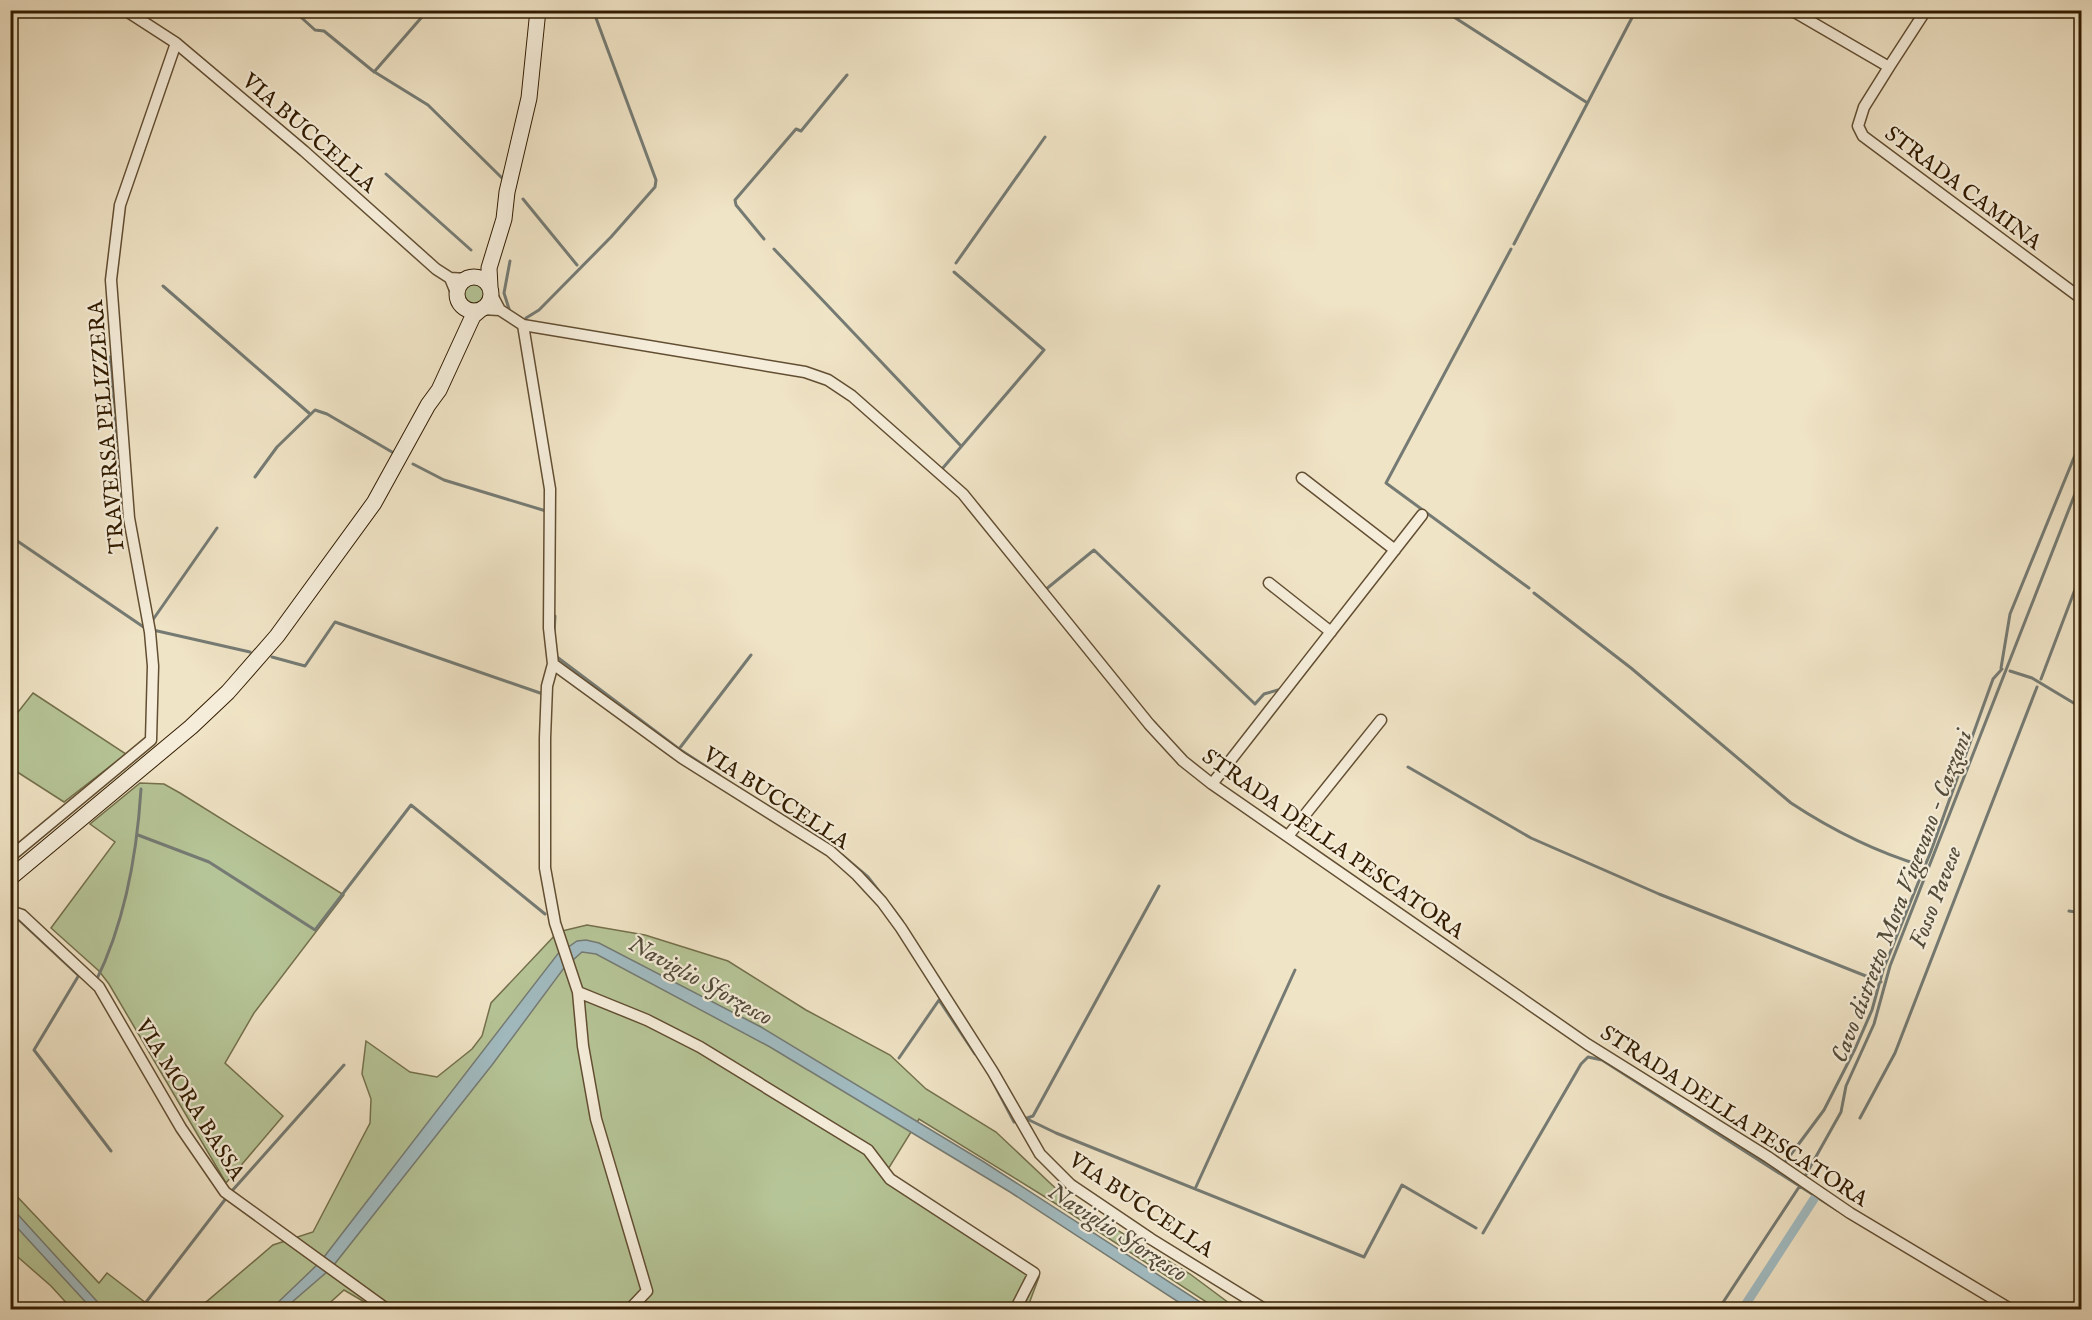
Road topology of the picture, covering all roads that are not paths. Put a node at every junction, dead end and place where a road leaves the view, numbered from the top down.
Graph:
1 (125, 10) edge
2 (538, 10) edge
3 (1791, 10) edge
4 (1926, 10) edge
5 (176, 44) junction
6 (1889, 67) junction
7 (507, 192) junction
8 (450, 278) junction
9 (470, 278) junction
10 (490, 290) junction
11 (2082, 299) edge
12 (460, 301) junction
13 (481, 310) junction
14 (500, 310) junction
15 (522, 325) junction
16 (428, 405) junction
17 (1302, 478) dead end
18 (1422, 515) dead end
19 (1395, 550) junction
20 (1269, 584) dead end
21 (1331, 632) junction
22 (553, 664) junction
23 (1381, 720) dead end
24 (1212, 784) junction
25 (1288, 836) junction
26 (10, 857) edge
27 (10, 878) edge
28 (10, 911) edge
29 (578, 992) junction
30 (388, 1310) edge
31 (629, 1310) edge
32 (1015, 1310) edge
33 (1266, 1310) edge
34 (2012, 1310) edge

1 - 5 street, VIA BUCCELLA
2 - 7 main road
3 - 6 street
4 - 6 street, STRADA CAMINA
5 - 8 street, VIA BUCCELLA
5 - 26 street, TRAVERSA PELIZZERA
6 - 11 street, STRADA CAMINA
7 - 9 main road
7 - 10 main road
8 - 9 street
8 - 12 street, VIA BUCCELLA
9 - 10 main road
9 - 12 main road
10 - 13 main road
10 - 14 street
12 - 13 main road
12 - 16 main road
13 - 14 street
13 - 16 main road
14 - 15 street
15 - 22 street
15 - 24 street, STRADA DELLA PESCATORA
16 - 27 main road
17 - 19 street
18 - 19 street
19 - 21 street
20 - 21 street
21 - 24 street
22 - 29 street
22 - 33 street, VIA BUCCELLA
23 - 25 street
24 - 25 street, STRADA DELLA PESCATORA
25 - 34 street, STRADA DELLA PESCATORA
28 - 30 street, VIA MORA BASSA
29 - 31 street
29 - 32 street

